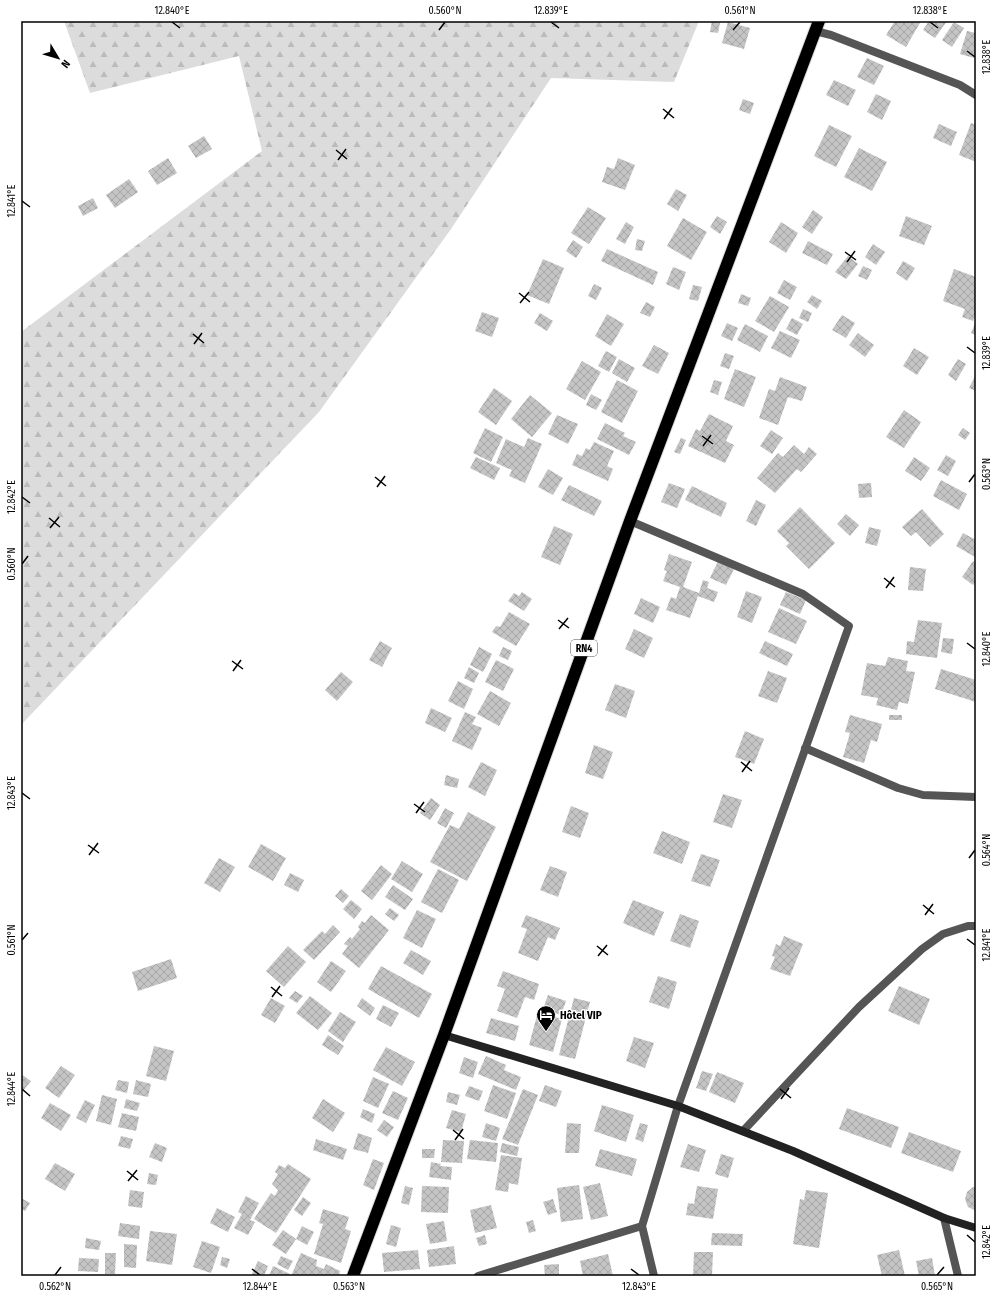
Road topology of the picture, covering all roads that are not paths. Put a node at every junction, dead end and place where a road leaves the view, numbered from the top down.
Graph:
1 (817, 26) edge
2 (976, 95) edge
3 (630, 521) junction
4 (805, 748) junction
5 (976, 797) edge
6 (976, 926) edge
7 (444, 1035) junction
8 (678, 1106) junction
9 (743, 1132) junction
10 (944, 1218) junction
11 (642, 1226) junction
12 (976, 1228) edge
13 (494, 1273) edge
14 (353, 1276) edge
15 (478, 1276) edge
16 (654, 1276) edge
17 (958, 1276) edge

1 - 2 street
1 - 3 highway, RN4
3 - 4 street
3 - 7 highway, RN4
4 - 5 street
4 - 8 street
6 - 9 street
7 - 8 street
7 - 14 highway, RN4
8 - 9 street
8 - 11 street
9 - 10 street
10 - 12 street
10 - 17 street
11 - 13 street
11 - 16 street
13 - 15 street

